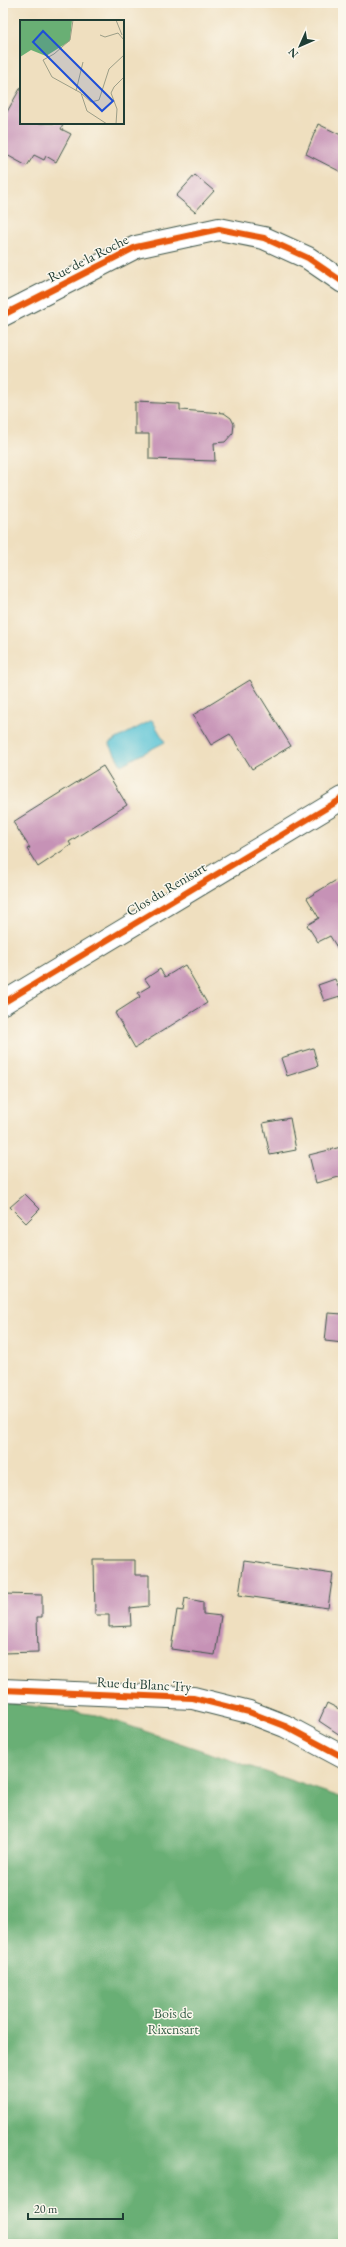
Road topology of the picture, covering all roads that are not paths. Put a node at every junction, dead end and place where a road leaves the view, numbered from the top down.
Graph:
1 (343, 282) edge
2 (3, 315) edge
3 (343, 798) edge
4 (3, 1003) edge
5 (3, 1690) edge
6 (343, 1757) edge

1 - 2 street, Rue de la Roche
3 - 4 street, Clos du Renisart
5 - 6 street, Rue du Blanc Try

